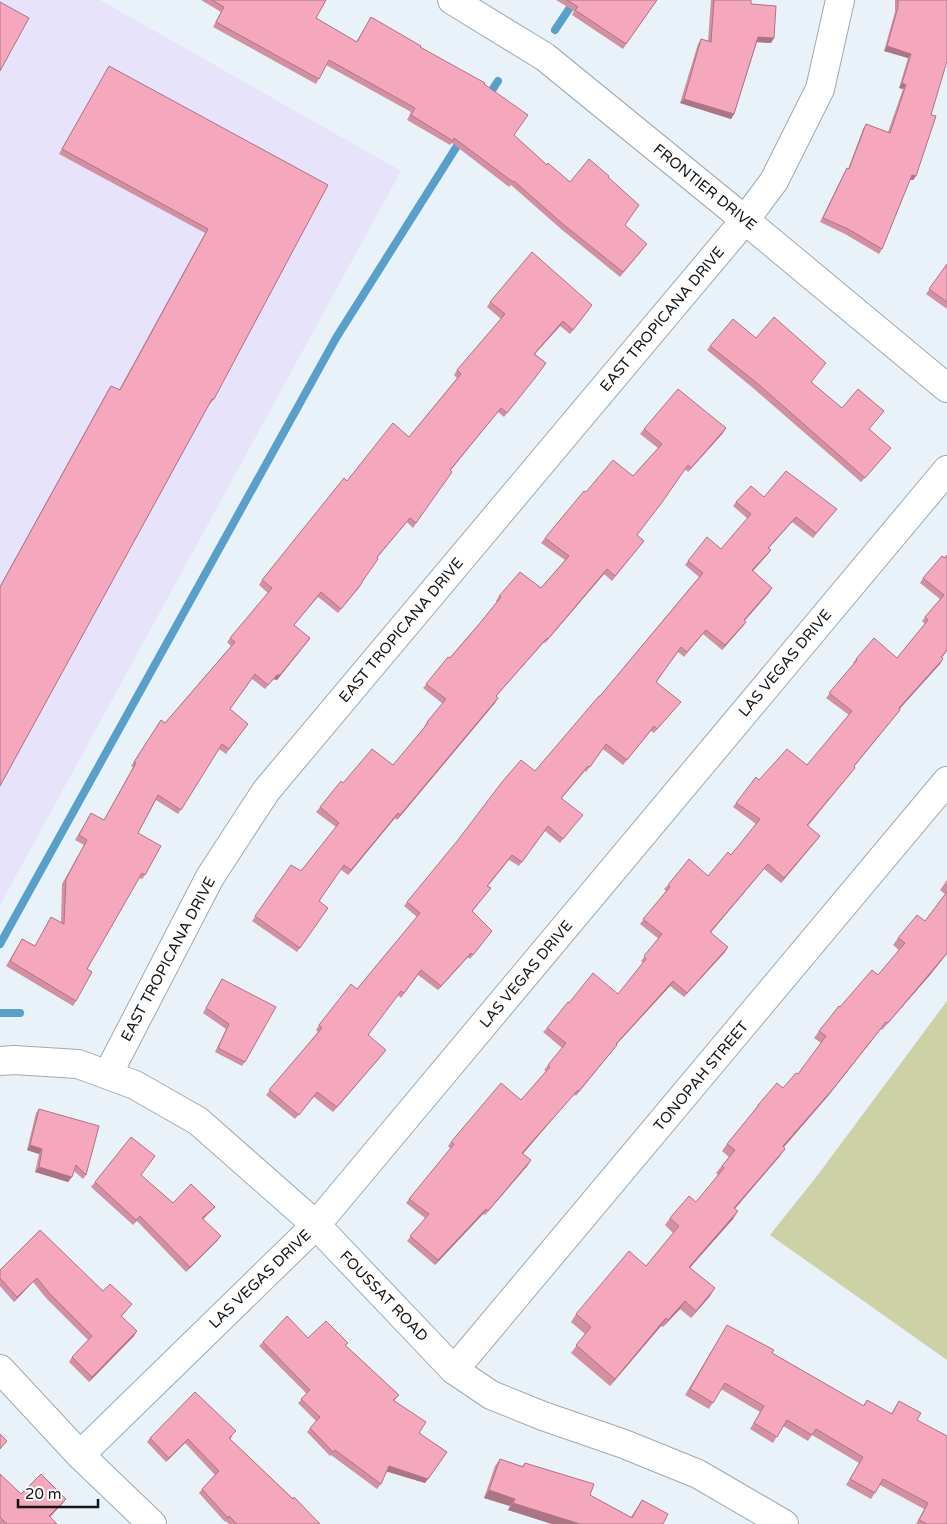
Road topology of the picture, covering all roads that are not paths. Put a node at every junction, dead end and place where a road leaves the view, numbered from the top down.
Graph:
1 (452, 0) edge
2 (840, 0) edge
3 (745, 220) junction
4 (947, 388) edge
5 (947, 470) edge
6 (947, 781) edge
7 (0, 1061) edge
8 (108, 1074) junction
9 (316, 1225) junction
10 (0, 1370) edge
11 (454, 1370) junction
12 (80, 1455) junction
13 (152, 1524) edge
14 (784, 1524) edge

1 - 3 street, FRONTIER DRIVE
2 - 3 street, EAST TROPICANA DRIVE
3 - 4 street, FRONTIER DRIVE
3 - 8 street, EAST TROPICANA DRIVE
5 - 9 street, LAS VEGAS DRIVE
6 - 11 street, TONOPAH STREET
7 - 8 street, FOUSSAT ROAD
8 - 9 street, FOUSSAT ROAD
9 - 11 street, FOUSSAT ROAD
9 - 12 street, LAS VEGAS DRIVE
10 - 12 street
11 - 14 street, FOUSSAT ROAD
12 - 13 street

